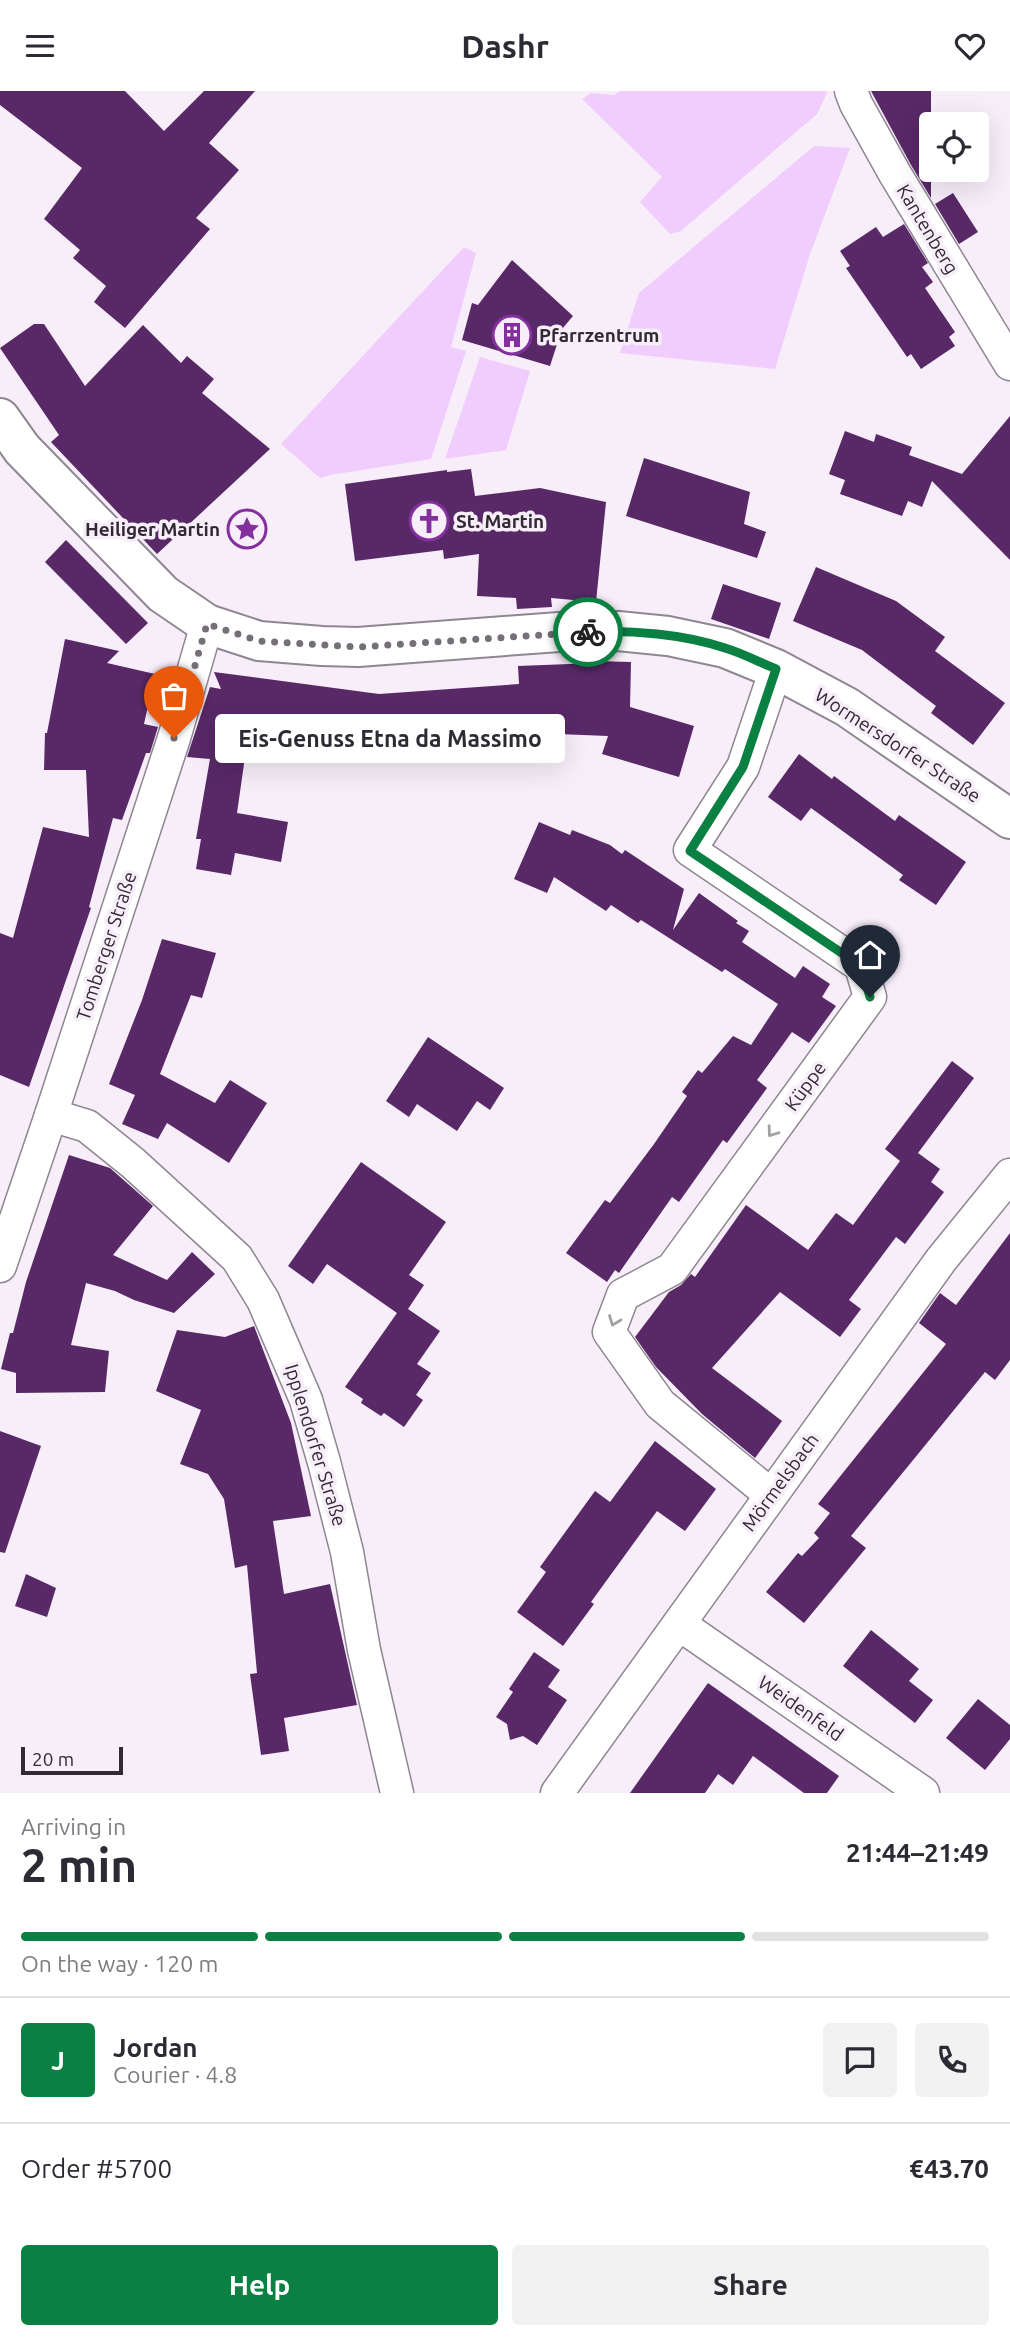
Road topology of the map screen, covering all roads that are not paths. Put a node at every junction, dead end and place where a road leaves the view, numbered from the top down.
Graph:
1 (851, 91) edge
2 (1010, 364) edge
3 (0, 418) edge
4 (207, 624) junction
5 (776, 669) junction
6 (1010, 819) edge
7 (51, 1115) junction
8 (1010, 1175) edge
9 (0, 1266) edge
10 (771, 1495) junction
11 (679, 1623) junction
12 (397, 1793) edge
13 (557, 1793) edge
14 (923, 1793) edge

1 - 2 street, Kantenberg
3 - 4 main road, Wormersdorfer Straße
4 - 5 main road, Wormersdorfer Straße
4 - 7 street, Tomberger Straße
5 - 6 main road, Wormersdorfer Straße
5 -> 10 street, Küppe
7 - 9 street, Tomberger Straße
7 - 12 street, Ipplendorfer Straße
8 - 10 street, Mörmelsbach
10 - 11 street, Mörmelsbach
11 - 13 street, Mörmelsbach
11 - 14 street, Weidenfeld

